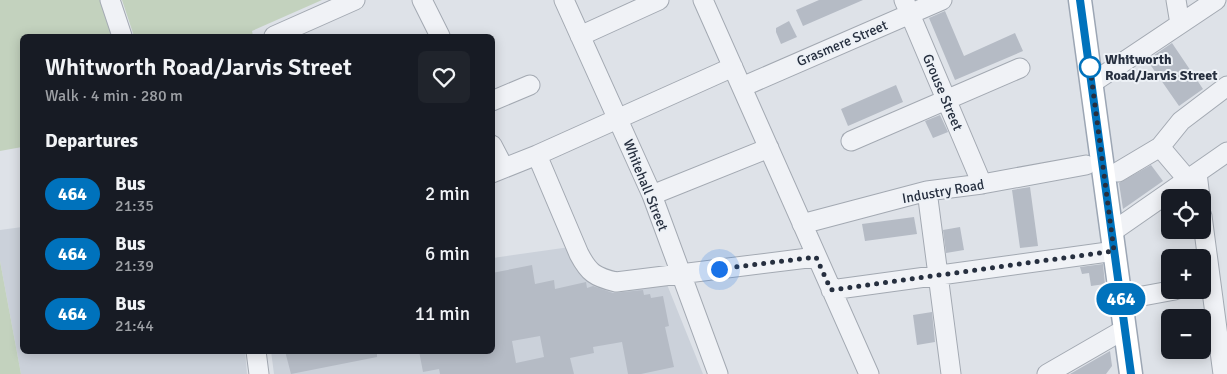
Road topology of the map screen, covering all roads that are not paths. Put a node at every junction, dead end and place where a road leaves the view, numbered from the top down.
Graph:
1 (110, 0) edge
2 (354, 0) edge
3 (422, 0) edge
4 (564, 0) edge
5 (659, 0) edge
6 (704, 0) edge
7 (942, 0) edge
8 (1080, 0) edge
9 (1176, 0) edge
10 (1216, 0) edge
11 (907, 7) edge
12 (1180, 24) junction
13 (314, 28) edge
14 (121, 34) edge
15 (284, 34) edge
16 (439, 34) edge
17 (580, 36) junction
18 (733, 67) junction
19 (1020, 68) dead end
20 (1092, 83) junction
21 (530, 85) dead end
22 (1227, 86) edge
23 (742, 87) junction
24 (495, 100) edge
25 (947, 100) junction
26 (618, 119) junction
27 (851, 141) dead end
28 (1160, 147) junction
29 (769, 148) junction
30 (1227, 152) edge
31 (537, 155) junction
32 (495, 158) edge
33 (1086, 164) dead end
34 (498, 171) edge
35 (1118, 172) dead end
36 (1193, 176) junction
37 (982, 184) junction
38 (1197, 189) edge
39 (927, 191) junction
40 (652, 195) junction
41 (802, 224) junction
42 (1206, 239) edge
43 (1113, 242) junction
44 (816, 257) junction
45 (680, 274) junction
46 (938, 275) junction
47 (1213, 283) edge
48 (831, 290) junction
49 (1161, 293) edge
50 (1121, 300) junction
51 (1125, 329) junction
52 (256, 354) edge
53 (259, 374) edge
54 (718, 374) edge
55 (869, 374) edge
56 (951, 374) edge
57 (1047, 374) edge
58 (1131, 374) edge
59 (1223, 374) edge

1 - 14 street
2 - 13 street
3 - 16 street
4 - 17 street, Whitehall Street
5 - 17 street
6 - 18 street
7 - 11 street, Grasmere Street
8 - 20 main road
9 - 12 street
10 - 12 street
11 - 23 street, Grasmere Street
11 - 25 street, Grouse Street
12 - 20 street
13 - 15 street
17 - 26 street, Whitehall Street
18 - 23 street
18 - 26 street
19 - 25 street
20 - 43 main road
21 - 24 street
22 - 28 street
23 - 29 street
25 - 27 street
25 - 37 street, Grouse Street
26 - 31 street
26 - 40 street, Whitehall Street
28 - 35 street
28 - 36 street
29 - 40 street
29 - 41 street
30 - 36 street
31 - 34 street
31 - 45 street
32 - 34 street
33 - 37 street, Industry Road
36 - 38 street
36 - 43 street
37 - 39 street, Industry Road
39 - 41 street, Industry Road
39 - 46 street
40 - 45 street, Whitehall Street
41 - 44 street
42 - 47 street
43 - 46 street
43 - 50 main road
44 - 45 street
44 - 48 street
45 - 54 street, Whitehall Street
46 - 48 street
46 - 56 street
47 - 59 street
48 - 55 street
49 - 50 street
50 - 51 main road
51 - 57 street
51 - 58 main road
52 - 53 street

